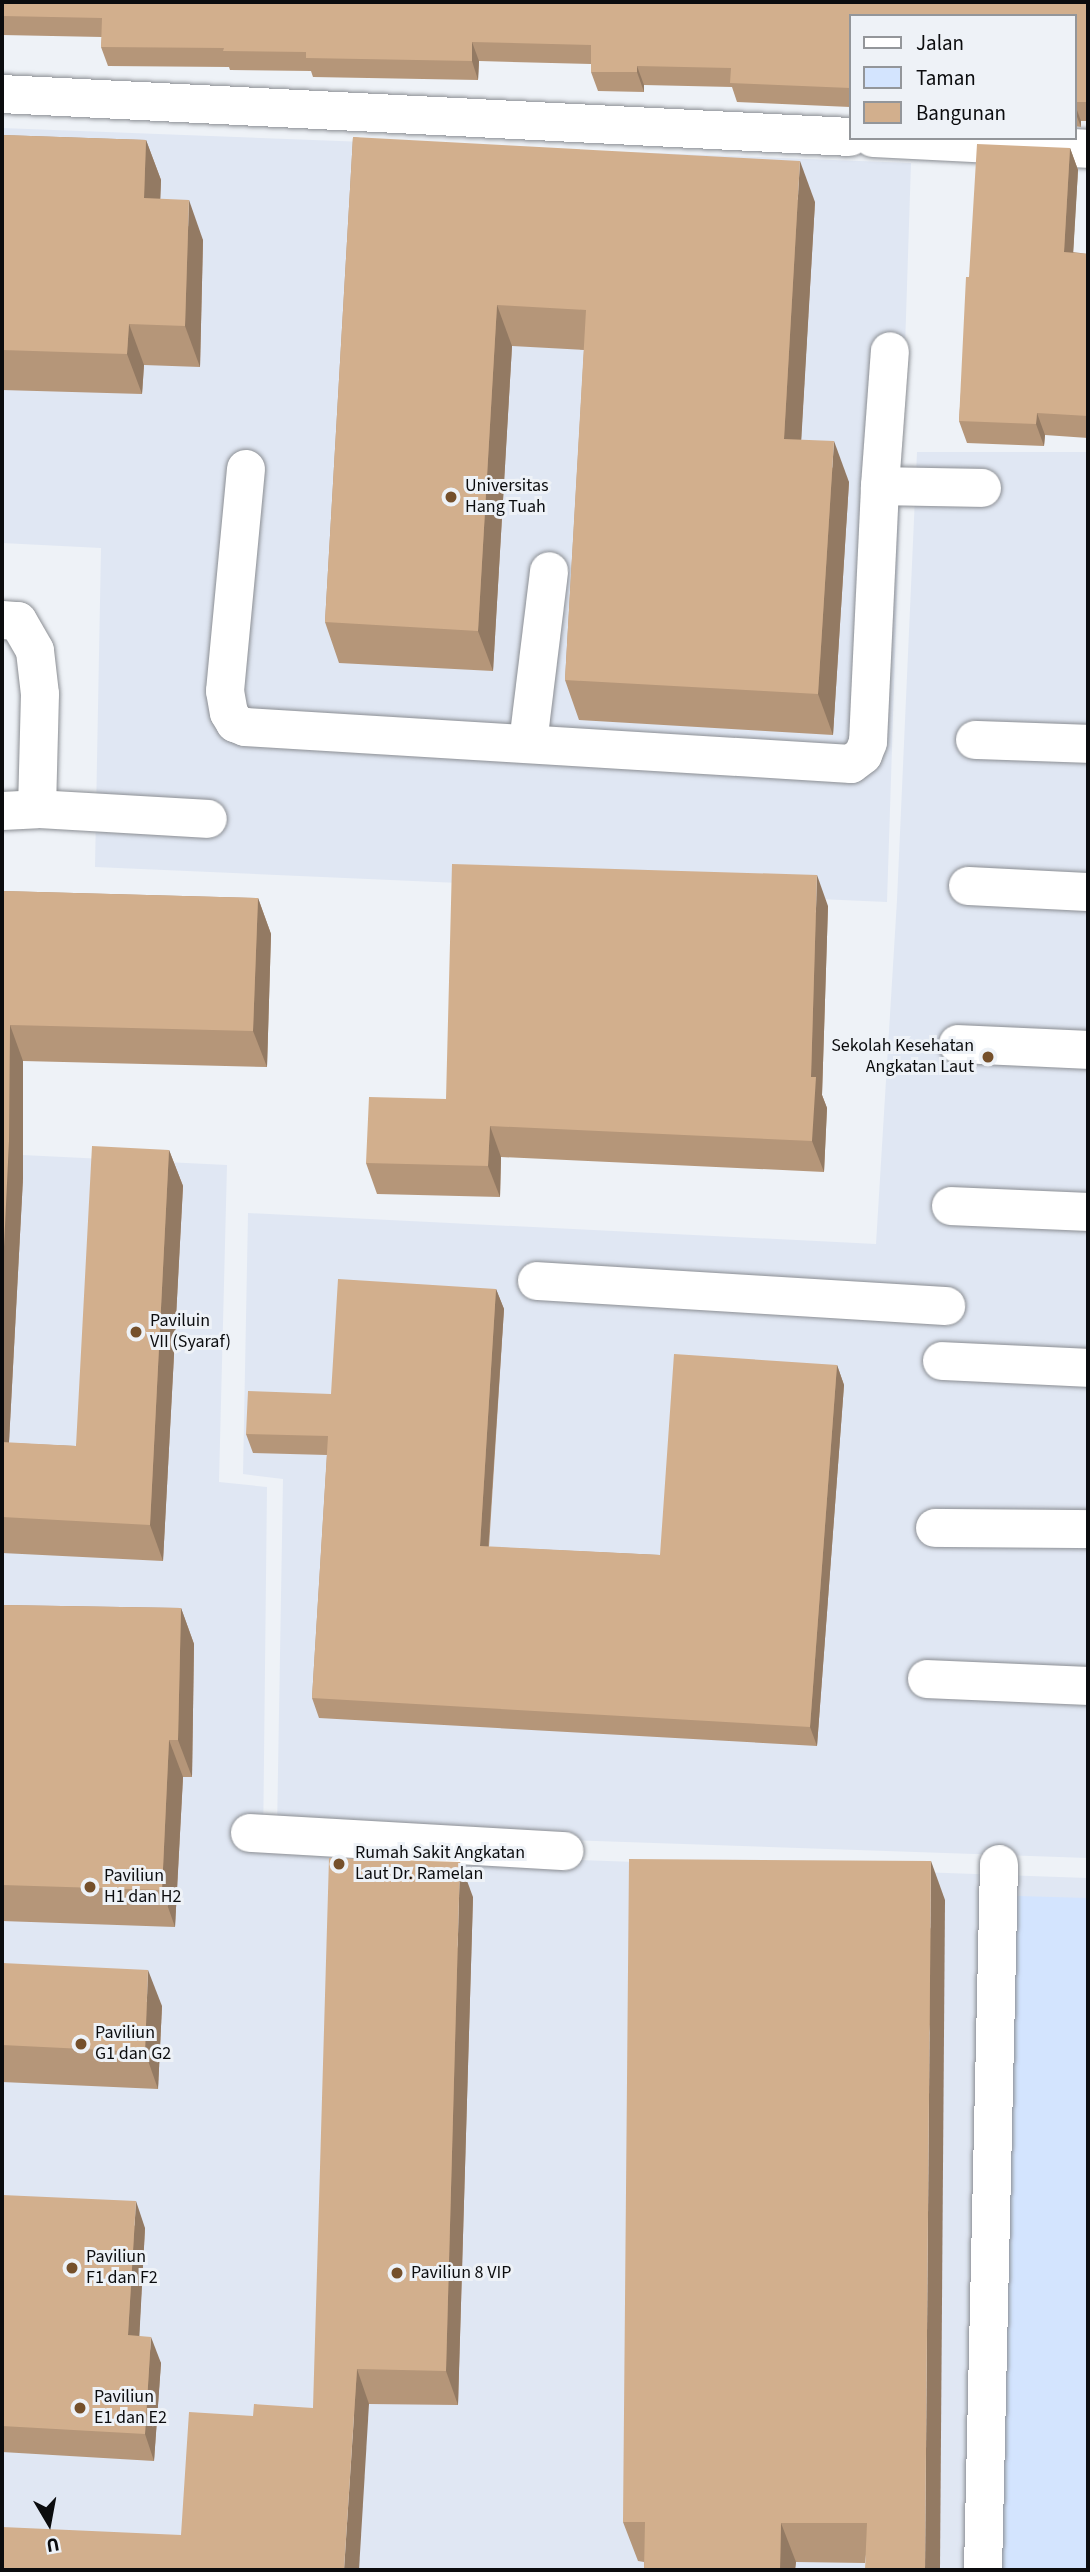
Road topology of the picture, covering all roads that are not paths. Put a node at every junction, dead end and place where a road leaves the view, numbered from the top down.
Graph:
1 (2, 94) edge
2 (848, 137) edge
3 (912, 140) edge
4 (1088, 149) edge
5 (891, 351) dead end
6 (246, 469) dead end
7 (880, 486) junction
8 (982, 488) dead end
9 (549, 571) dead end
10 (2, 620) edge
11 (975, 740) dead end
12 (528, 743) junction
13 (1088, 744) edge
14 (20, 810) edge
15 (208, 819) dead end
16 (968, 886) dead end
17 (1088, 892) edge
18 (958, 1044) dead end
19 (1088, 1050) edge
20 (951, 1206) dead end
21 (1088, 1212) edge
22 (537, 1281) dead end
23 (946, 1306) dead end
24 (942, 1362) dead end
25 (1088, 1368) edge
26 (935, 1528) dead end
27 (1088, 1530) edge
28 (927, 1679) dead end
29 (1088, 1686) edge
30 (250, 1833) dead end
31 (565, 1851) dead end
32 (999, 1864) dead end
33 (983, 2570) edge

1 - 2 lane
3 - 4 lane
5 - 7 lane
6 - 12 lane
7 - 8 lane
7 - 12 lane
9 - 12 lane
10 - 14 lane
11 - 13 lane
14 - 15 lane
16 - 17 lane
18 - 19 lane
20 - 21 lane
22 - 23 lane
24 - 25 lane
26 - 27 lane
28 - 29 lane
30 - 31 lane
32 - 33 lane

